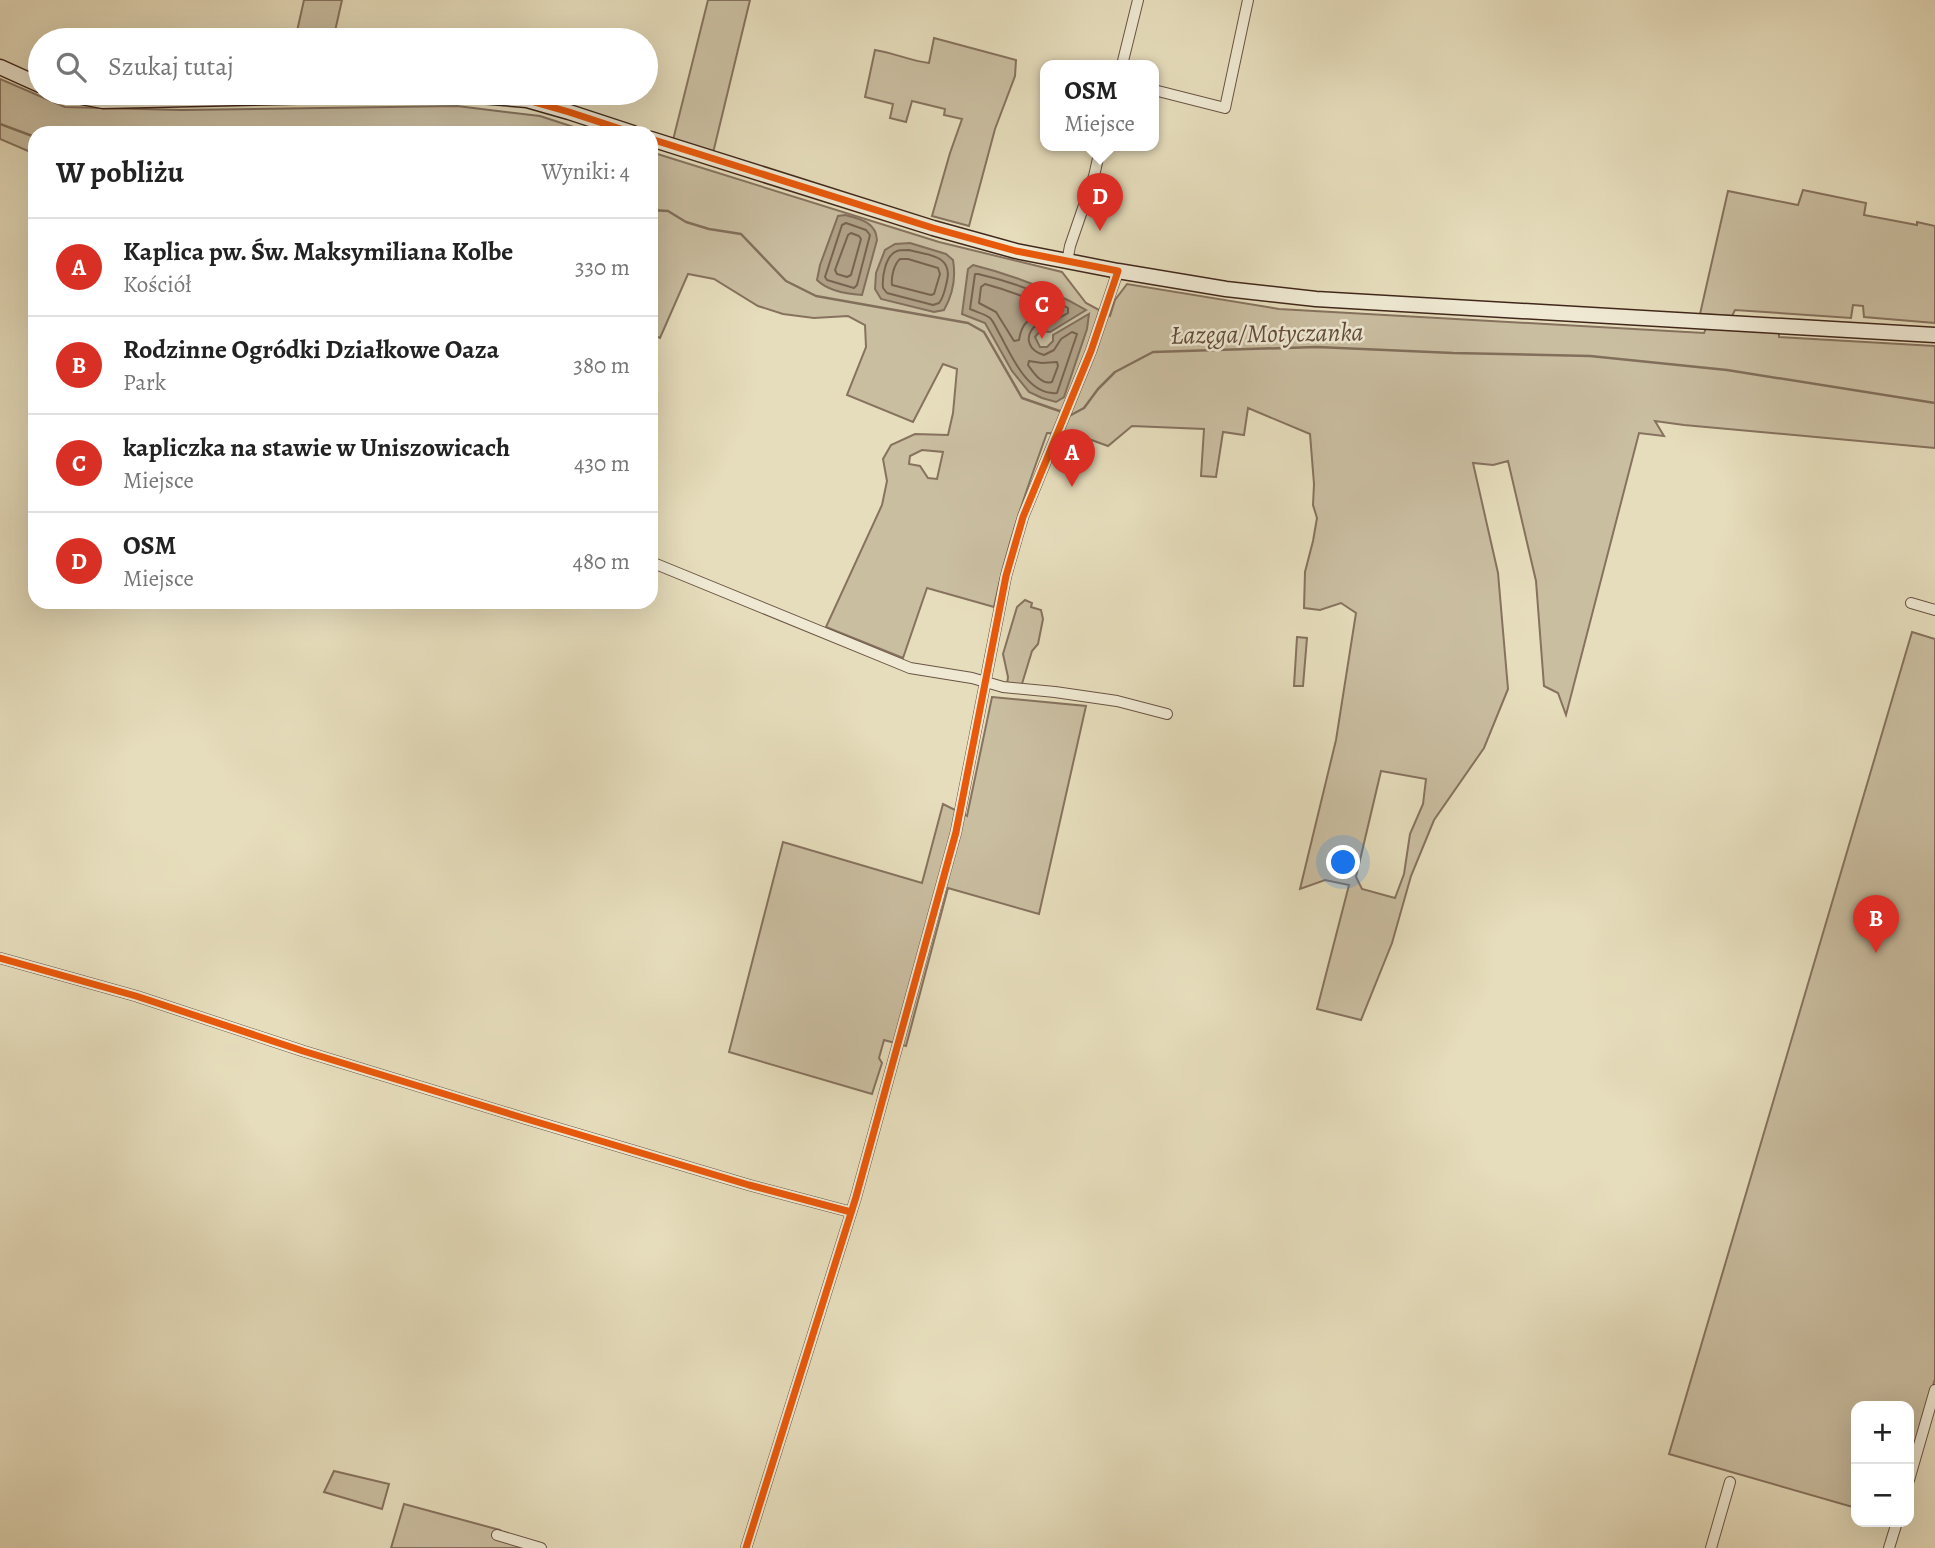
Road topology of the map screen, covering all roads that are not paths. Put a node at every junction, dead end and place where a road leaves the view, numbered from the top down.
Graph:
1 (1138, 0) edge
2 (1248, 0) edge
3 (1123, 60) edge
4 (0, 67) edge
5 (28, 80) edge
6 (1159, 91) edge
7 (546, 105) edge
8 (612, 126) edge
9 (658, 141) edge
10 (1100, 151) edge
11 (1067, 262) junction
12 (1118, 271) junction
13 (1935, 335) edge
14 (658, 565) edge
15 (1911, 603) dead end
16 (1935, 610) edge
17 (986, 682) junction
18 (1167, 714) dead end
19 (0, 958) edge
20 (851, 1212) junction
21 (1935, 1390) edge
22 (1930, 1422) edge
23 (1914, 1466) edge
24 (1730, 1482) dead end
25 (1895, 1527) edge
26 (497, 1535) dead end
27 (541, 1548) edge
28 (746, 1548) edge
29 (1711, 1548) edge
30 (1889, 1548) edge

1 - 3 street
2 - 6 street
4 - 5 street
7 - 8 street
9 - 11 street
10 - 11 street
11 - 12 street
12 - 13 street
12 - 17 street
14 - 17 street
15 - 16 street
17 - 18 street
17 - 20 street
19 - 20 street
20 - 28 street
21 - 22 street
22 - 23 street
24 - 29 street
25 - 30 street
26 - 27 street

